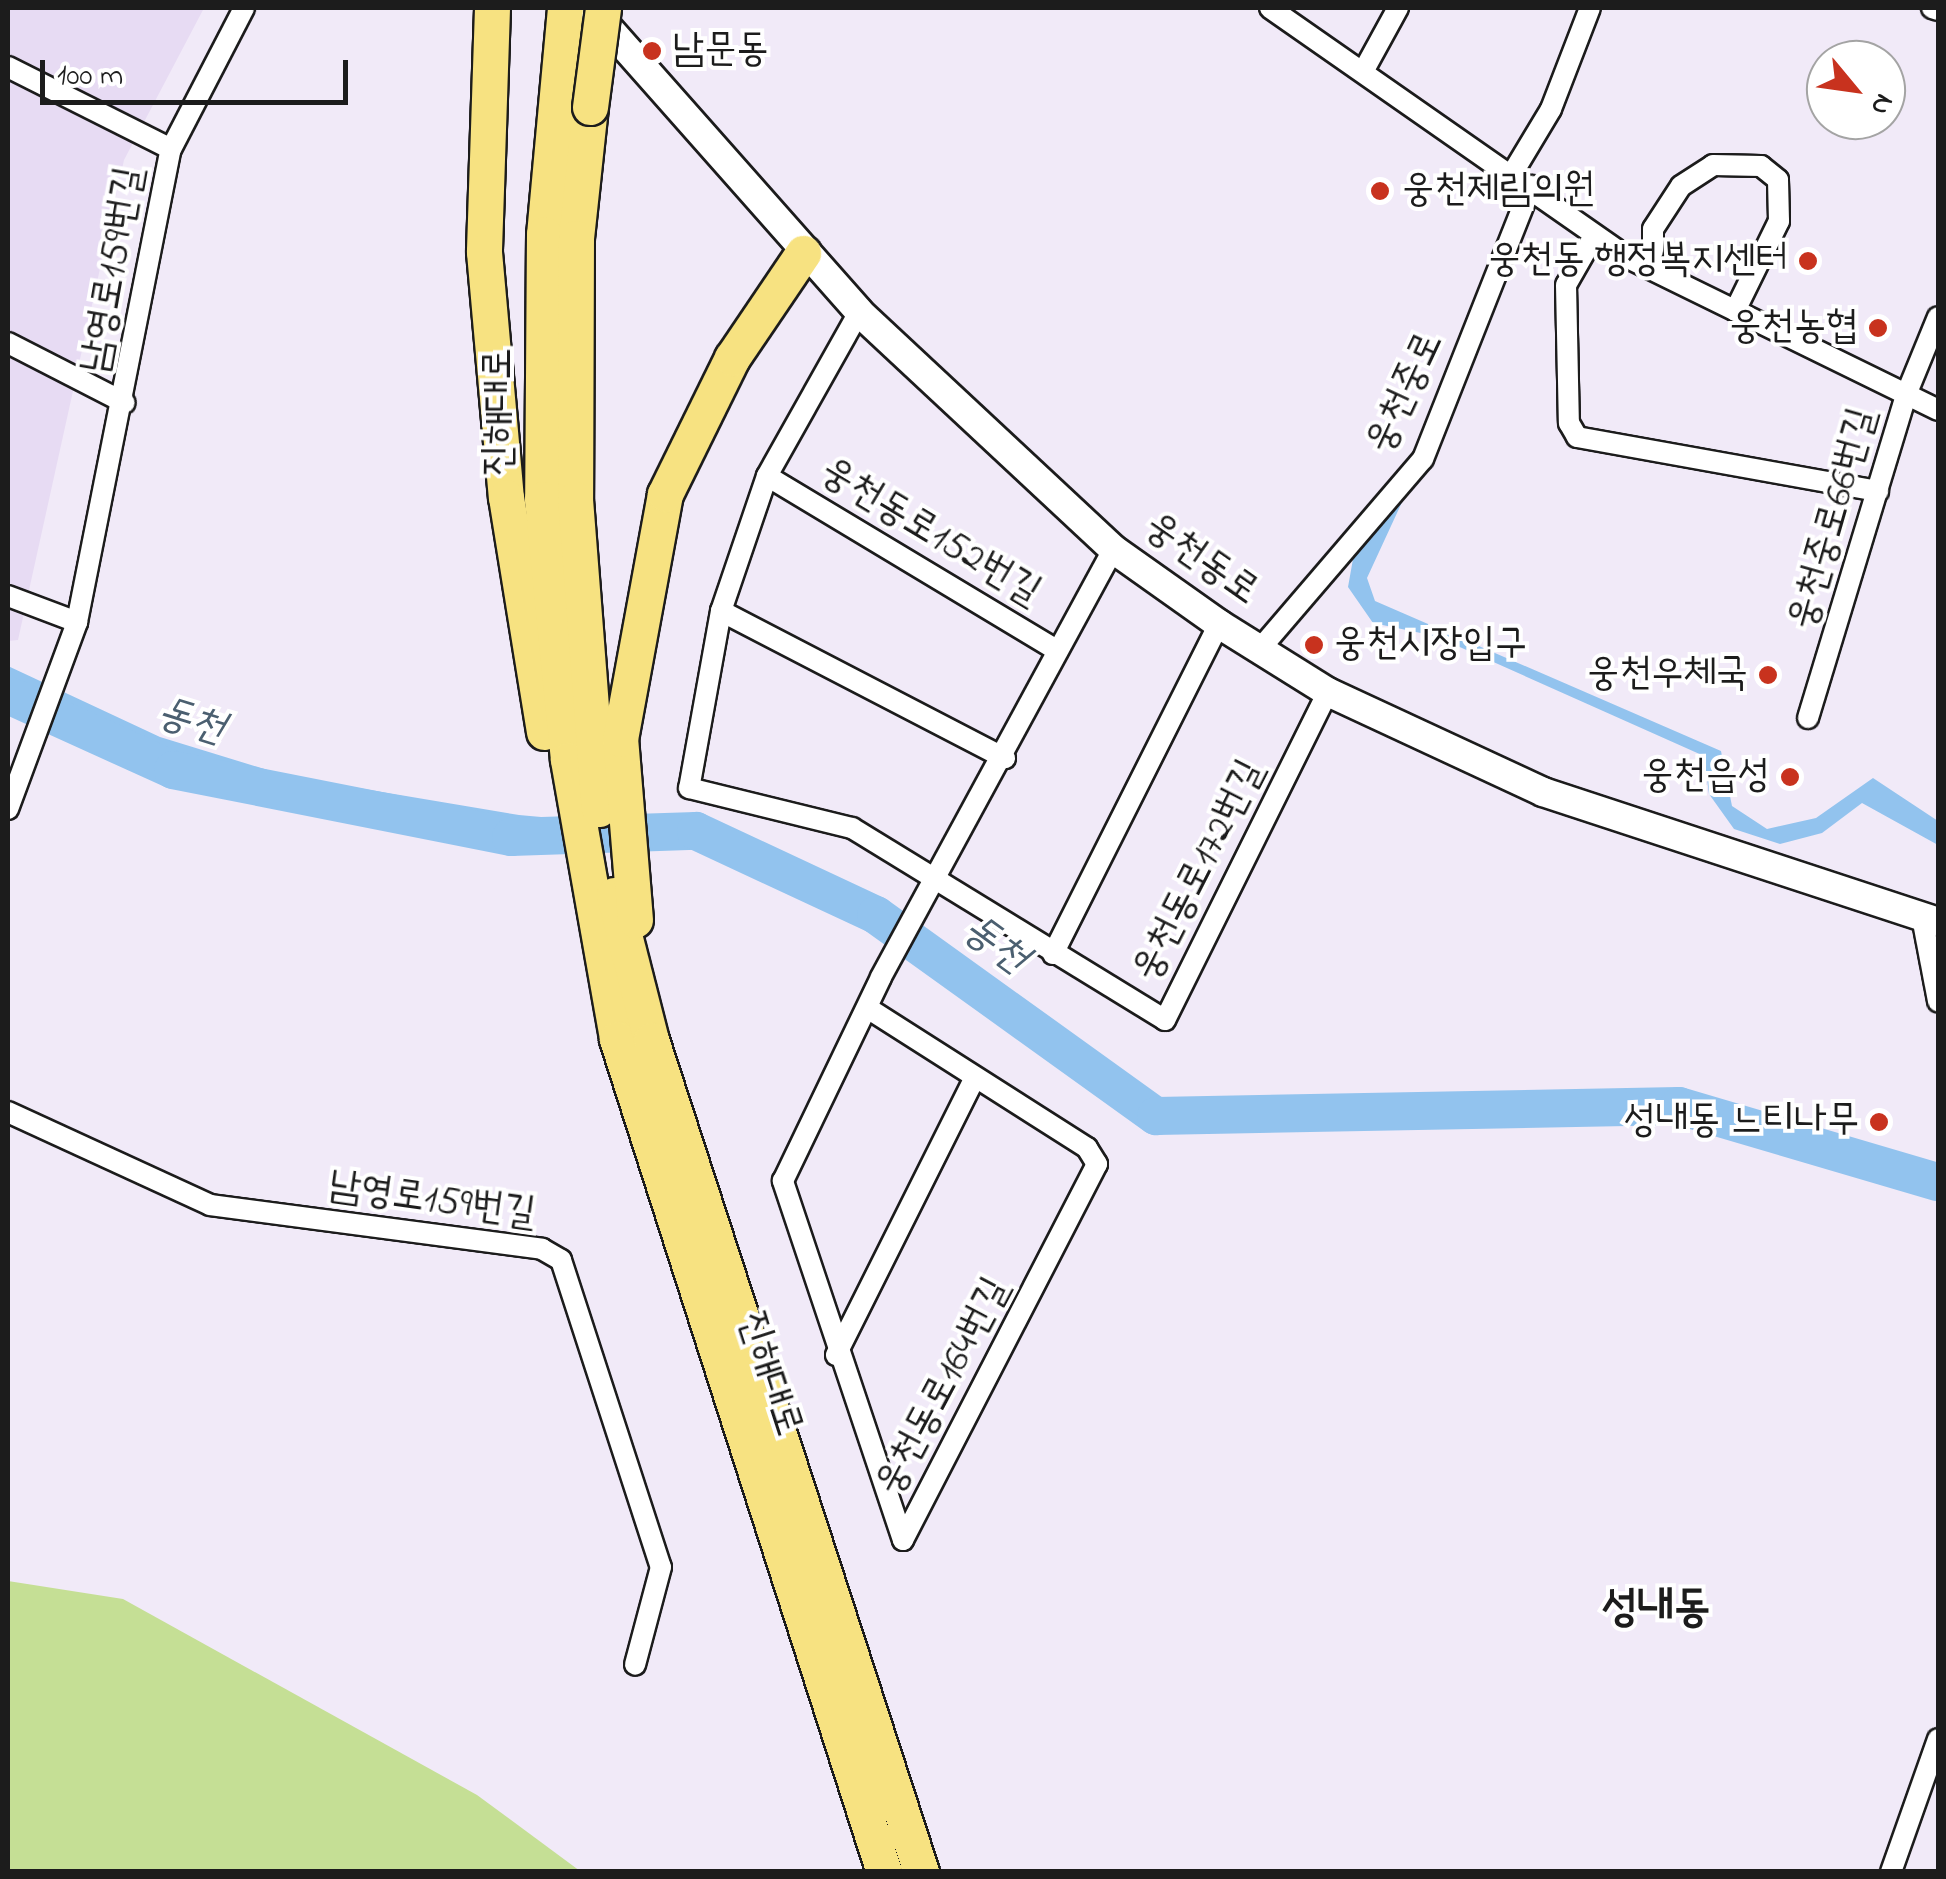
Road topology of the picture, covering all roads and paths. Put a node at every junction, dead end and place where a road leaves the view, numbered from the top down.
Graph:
1 (244, 8) edge
2 (492, 8) edge
3 (565, 8) edge
4 (590, 8) edge
5 (603, 8) edge
6 (1270, 8) edge
7 (1398, 8) edge
8 (1590, 8) edge
9 (8, 67) edge
10 (1364, 70) junction
11 (172, 149) junction
12 (1512, 174) junction
13 (1531, 186) junction
14 (1594, 236) junction
15 (1654, 251) dead end
16 (803, 253) junction
17 (1735, 311) junction
18 (859, 312) junction
19 (1938, 317) edge
20 (8, 342) edge
21 (1906, 395) junction
22 (125, 403) junction
23 (1938, 410) edge
24 (767, 476) junction
25 (1878, 491) junction
26 (1113, 549) junction
27 (8, 596) edge
28 (721, 611) junction
29 (77, 622) junction
30 (1219, 624) junction
31 (1260, 649) junction
32 (1057, 650) junction
33 (1328, 692) junction
34 (1808, 718) dead end
35 (1004, 758) junction
36 (558, 761) junction
37 (610, 794) junction
38 (8, 809) edge
39 (940, 876) junction
40 (604, 905) junction
41 (1930, 919) edge
42 (1053, 954) junction
43 (1938, 1002) edge
44 (869, 1009) junction
45 (634, 1040) junction
46 (974, 1080) junction
47 (8, 1112) edge
48 (836, 1355) junction
49 (635, 1665) dead end
50 (1938, 1740) edge
51 (884, 1872) edge
52 (921, 1872) edge
53 (1892, 1872) edge

1 - 11 street, 남영로159번길
2 - 36 highway
3 - 36 highway, 진해대로
4 - 16 main road, 웅천동로
5 - 37 highway, 진해대로, bridge
6 - 10 street
7 - 10 street
8 - 12 street
9 - 11 street
10 - 12 street
11 - 22 street, 남영로159번길
12 - 13 street
13 - 14 street
13 - 31 street, 웅천중로
14 - 17 street
14 - 25 street
15 - 17 street
16 - 18 main road, 웅천동로
16 - 37 highway
17 - 21 street
18 - 24 street, 웅천동로152번길
18 - 26 main road, 웅천동로
19 - 21 street, 웅천중로66번길
20 - 22 street, 남영로159번길
21 - 23 street
21 - 25 street, 웅천중로66번길
22 - 29 street, 남영로159번길
24 - 28 street, 웅천동로152번길
24 - 32 street, 웅천동로152번길
25 - 34 street, 웅천중로66번길
26 - 30 main road, 웅천동로
26 - 32 street
27 - 29 street
28 - 35 street
28 - 39 street, 웅천동로152번길
29 - 38 street, 남영로159번길
30 - 31 main road, 웅천동로
30 - 42 street
31 - 33 main road, 웅천동로
32 - 35 street
33 - 41 main road, 웅천동로
33 - 42 street, 웅천동로172번길
35 - 39 street
36 - 40 highway
37 - 40 highway
39 - 42 street, 웅천동로172번길
39 - 44 street, 웅천동로164번길
40 - 45 highway
40 - 45 highway
41 - 43 street
44 - 46 street, 웅천동로164번길
44 - 48 street, 웅천동로164번길
45 - 51 highway, 진해대로
45 - 52 highway, 진해대로
46 - 48 street
46 - 48 street, 웅천동로164번길
47 - 49 street, 남영로159번길
50 - 53 street

